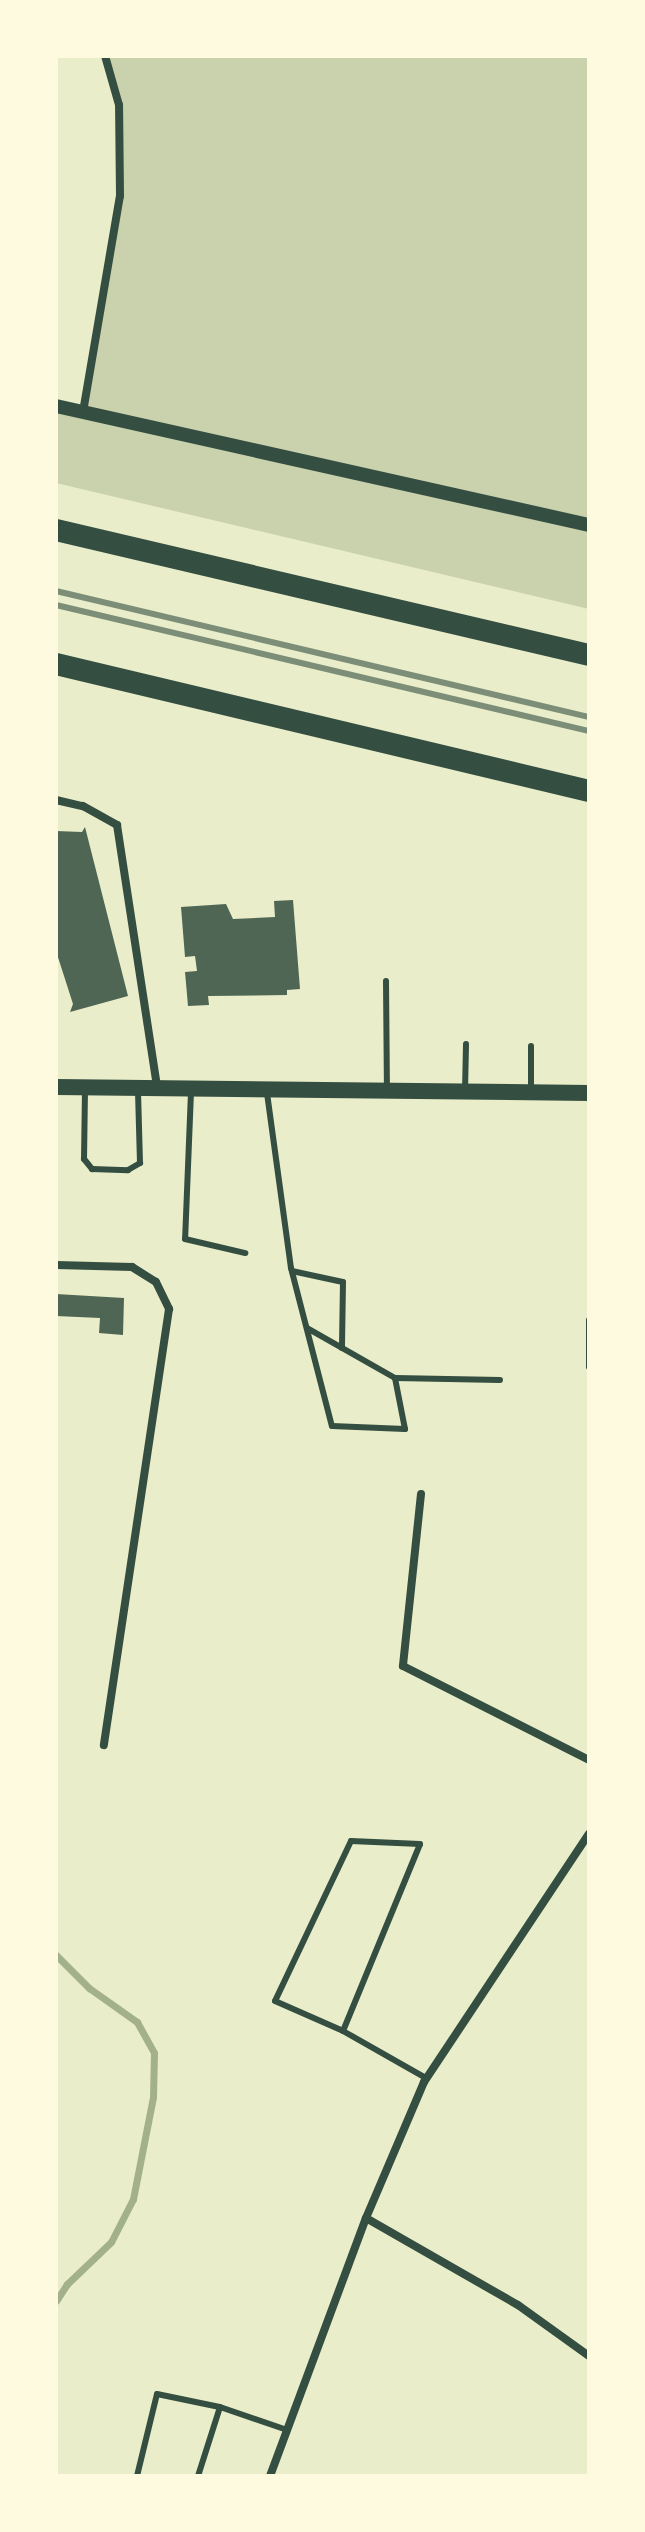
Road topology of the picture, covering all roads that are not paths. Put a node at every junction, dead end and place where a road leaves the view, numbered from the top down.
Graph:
1 (105, 56) edge
2 (56, 406) edge
3 (83, 412) junction
4 (589, 525) edge
5 (56, 530) edge
6 (589, 655) edge
7 (56, 664) edge
8 (589, 791) edge
9 (56, 800) edge
10 (386, 981) dead end
11 (466, 1044) dead end
12 (531, 1046) dead end
13 (56, 1087) edge
14 (86, 1087) junction
15 (138, 1088) junction
16 (157, 1088) junction
17 (191, 1088) junction
18 (267, 1089) junction
19 (387, 1091) junction
20 (465, 1092) junction
21 (531, 1092) junction
22 (589, 1093) edge
23 (245, 1253) dead end
24 (56, 1265) edge
25 (292, 1271) junction
26 (589, 1320) edge
27 (307, 1328) junction
28 (342, 1348) junction
29 (589, 1367) edge
30 (395, 1378) junction
31 (500, 1380) dead end
32 (421, 1494) dead end
33 (104, 1745) dead end
34 (589, 1760) edge
35 (589, 1834) edge
36 (343, 2031) junction
37 (426, 2078) junction
38 (366, 2218) junction
39 (589, 2356) edge
40 (220, 2407) junction
41 (287, 2430) junction
42 (137, 2476) edge
43 (198, 2476) edge
44 (270, 2476) edge

1 - 3 street
2 - 3 street
3 - 4 street
5 - 6 highway
7 - 8 highway
9 - 16 street
10 - 19 lane
11 - 20 lane
12 - 21 lane
13 - 14 main road
14 - 15 main road
14 - 15 lane
15 - 16 main road
16 - 17 main road
17 - 18 main road
17 - 23 lane
18 - 19 main road
18 - 25 lane
19 - 20 main road
20 - 21 main road
21 - 22 main road
24 - 33 street
25 - 27 lane
25 - 28 lane
26 - 29 lane
27 - 28 lane
27 - 30 lane
28 - 30 lane
30 - 31 lane
32 - 34 street
35 - 37 street
36 - 36 lane
36 - 37 lane
37 - 38 street
38 - 39 street
38 - 41 street
40 - 41 lane
40 - 42 lane
40 - 43 lane
41 - 44 street

